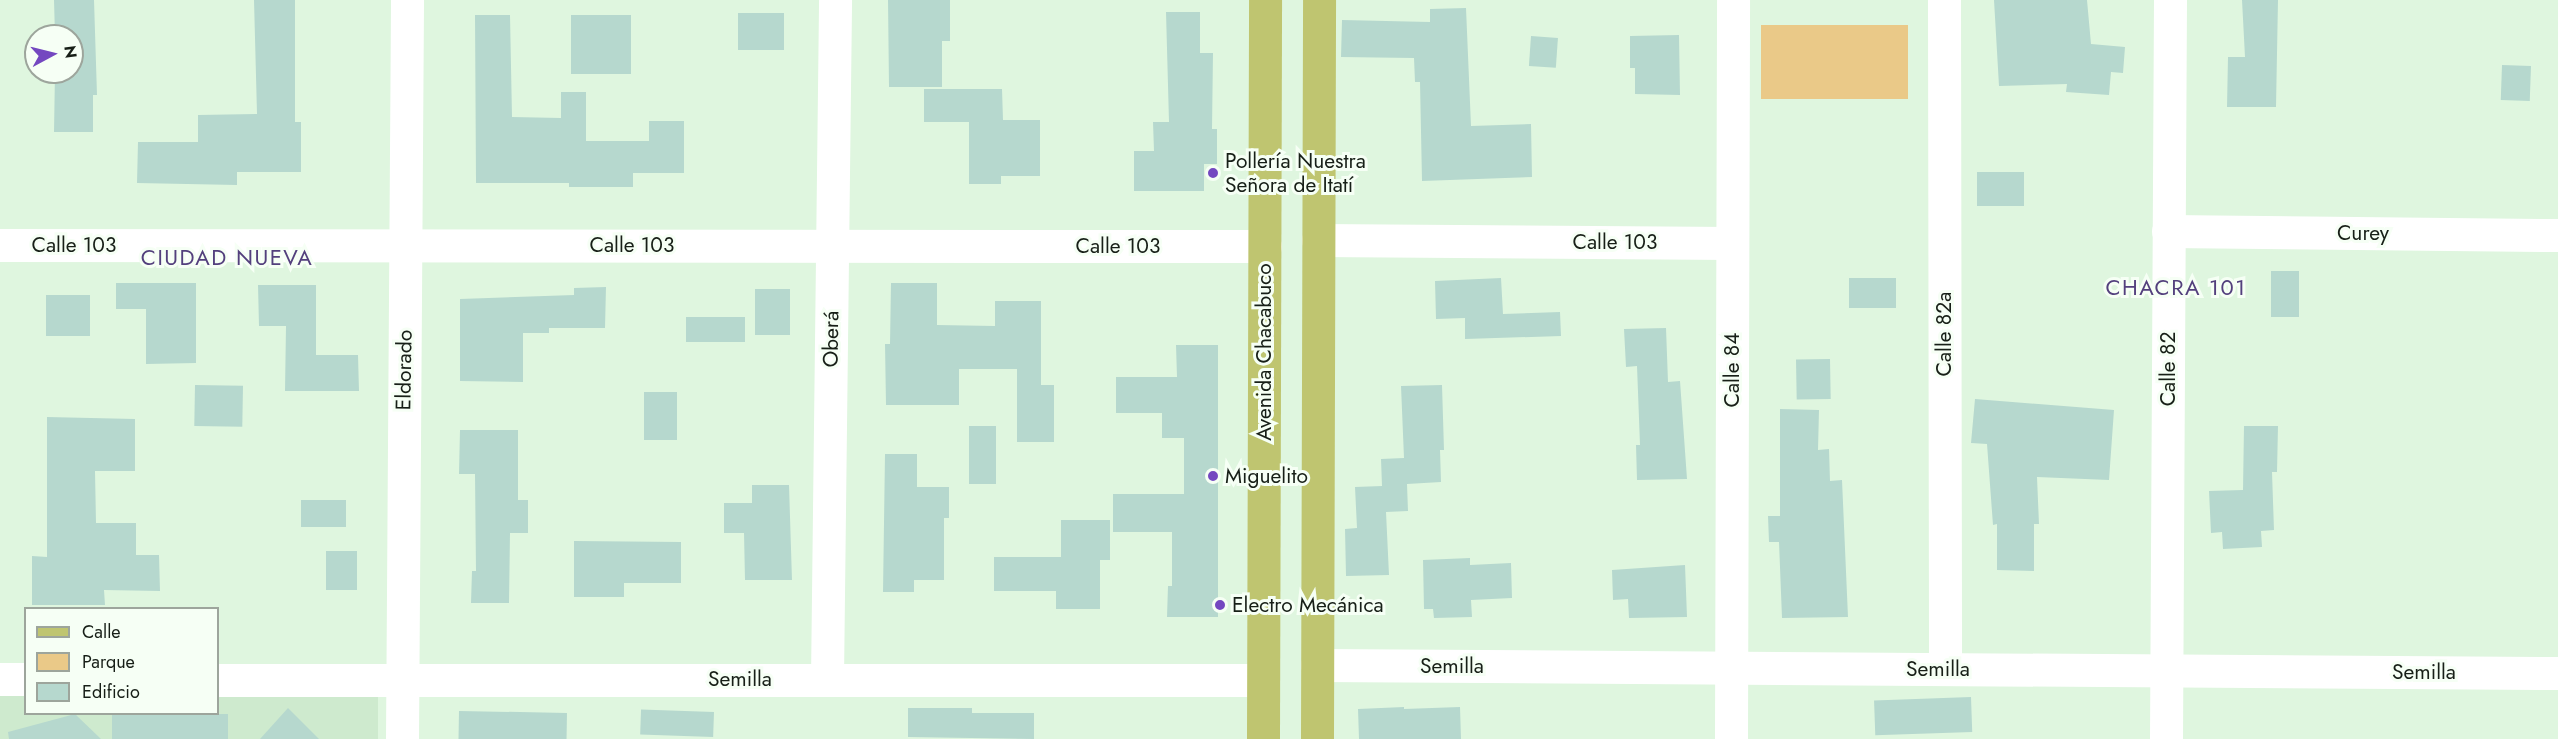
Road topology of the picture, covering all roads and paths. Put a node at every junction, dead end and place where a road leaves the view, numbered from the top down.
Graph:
1 (407, 0) edge
2 (835, 0) edge
3 (1265, 0) edge
4 (1319, 0) edge
5 (1733, 0) edge
6 (1944, 0) edge
7 (2170, 0) edge
8 (2168, 231) junction
9 (2558, 235) edge
10 (1318, 240) junction
11 (1732, 243) junction
12 (0, 244) edge
13 (405, 245) junction
14 (832, 246) junction
15 (1265, 246) junction
16 (1317, 665) junction
17 (1731, 668) junction
18 (1945, 669) junction
19 (2166, 670) junction
20 (2558, 673) edge
21 (0, 679) edge
22 (24, 679) edge
23 (827, 679) junction
24 (219, 680) edge
25 (401, 680) junction
26 (1263, 680) junction
27 (402, 739) edge
28 (1263, 739) edge
29 (1317, 739) edge
30 (1731, 739) edge
31 (2166, 739) edge

1 - 13 street, Eldorado
2 - 14 street, Oberá
3 - 15 main road, Avenida Chacabuco
4 - 10 main road
5 - 11 street, Calle 84
6 - 18 street, Calle 82a
7 - 8 street, Calle 82
8 - 9 street, Curey
8 - 19 street, Calle 82
10 - 11 street, Calle 103
10 - 16 main road
11 - 17 street, Calle 84
12 - 13 street, Calle 103
13 - 14 street, Calle 103
13 - 25 street, Eldorado
14 - 15 street, Calle 103
14 - 23 street, Oberá
15 - 26 main road, Avenida Chacabuco
16 - 17 street, Semilla
16 - 29 main road
17 - 18 street, Semilla
17 - 30 street, Calle 84
18 - 19 street, Semilla
19 - 20 street, Semilla
19 - 31 street, Calle 82
21 - 22 street
23 - 25 street, Semilla
23 - 26 street, Semilla
24 - 25 street, Semilla
25 - 27 street, Eldorado
26 - 28 main road, Avenida Chacabuco

